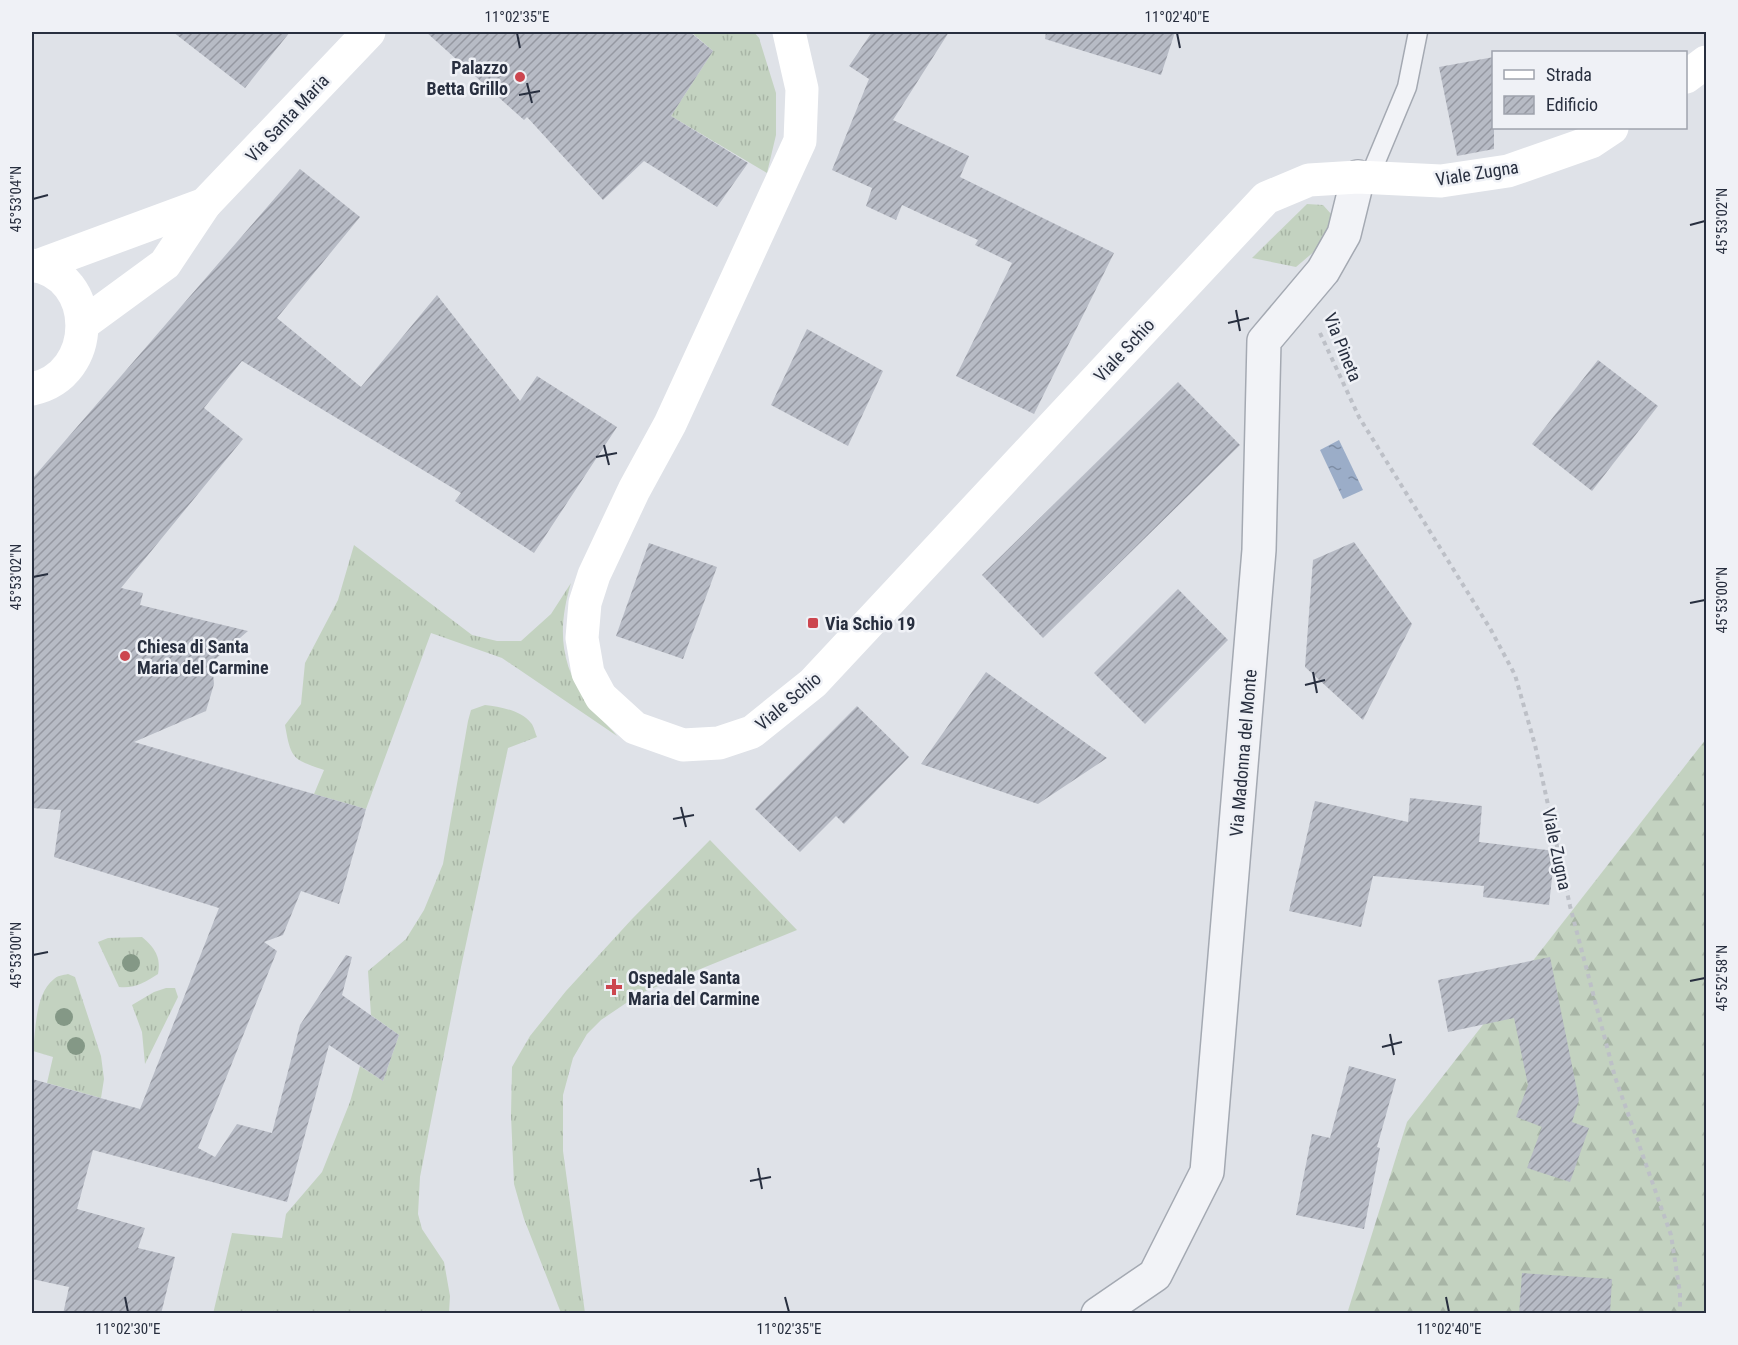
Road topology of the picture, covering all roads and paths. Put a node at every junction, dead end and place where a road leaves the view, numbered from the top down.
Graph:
1 (369, 32) edge
2 (789, 32) edge
3 (1418, 32) edge
4 (1707, 62) edge
5 (1687, 76) edge
6 (1610, 129) edge
7 (1364, 178) junction
8 (205, 204) junction
9 (34, 266) edge
10 (1312, 284) junction
11 (83, 324) junction
12 (32, 389) edge
13 (1359, 417) joint
14 (1098, 1314) edge
15 (1680, 1314) edge

1 - 8 street, Via Santa Maria
2 - 7 street, Viale Schio
3 - 7 lane
4 - 5 street
6 - 7 street, Viale Zugna
7 - 10 street, Via Madonna del Monte
8 - 9 street, Via Santa Maria
8 - 11 street, Via Santa Maria
9 - 11 street
10 - 13 path, Via Pineta
10 - 14 street, Via Madonna del Monte
11 - 12 street
13 - 15 path, Viale Zugna

